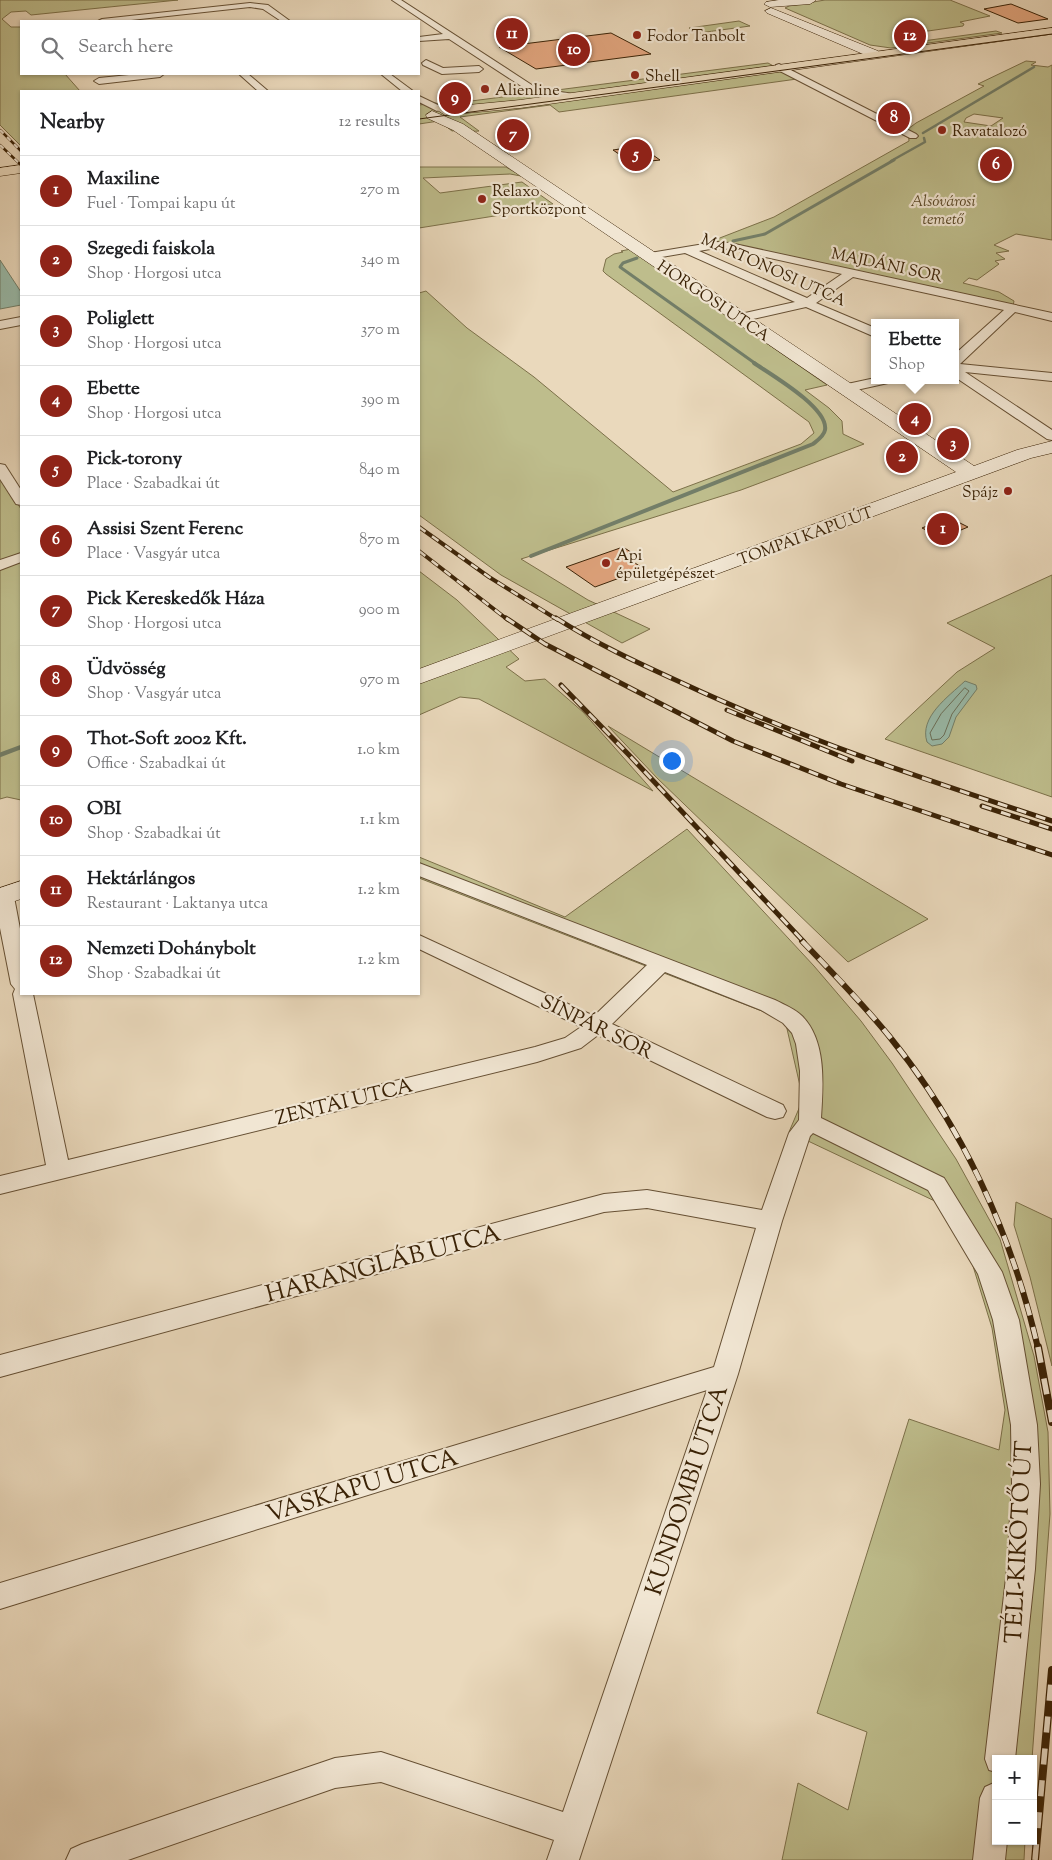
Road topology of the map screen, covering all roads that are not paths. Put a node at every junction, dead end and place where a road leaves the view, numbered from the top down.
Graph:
1 (396, 0) edge
2 (815, 1) edge
3 (768, 6) edge
4 (168, 14) junction
5 (111, 20) edge
6 (175, 20) edge
7 (284, 20) edge
8 (1052, 30) edge
9 (450, 36) junction
10 (420, 40) edge
11 (856, 45) junction
12 (916, 49) junction
13 (874, 54) junction
14 (843, 58) junction
15 (441, 59) dead end
16 (423, 64) edge
17 (779, 67) junction
18 (479, 68) dead end
19 (150, 75) edge
20 (244, 75) edge
21 (386, 75) edge
22 (139, 76) junction
23 (99, 81) dead end
24 (147, 84) dead end
25 (262, 90) edge
26 (407, 90) edge
27 (533, 96) junction
28 (571, 96) junction
29 (548, 99) junction
30 (429, 110) edge
31 (912, 136) dead end
32 (20, 169) edge
33 (0, 172) edge
34 (687, 250) junction
35 (650, 256) junction
36 (852, 273) junction
37 (808, 304) junction
38 (1013, 308) junction
39 (1052, 317) edge
40 (740, 318) junction
41 (20, 321) edge
42 (0, 325) edge
43 (871, 331) edge
44 (959, 357) edge
45 (959, 369) edge
46 (959, 372) edge
47 (1052, 377) edge
48 (871, 383) edge
49 (844, 389) junction
50 (1052, 436) edge
51 (1052, 447) edge
52 (0, 468) edge
53 (972, 473) junction
54 (20, 499) edge
55 (20, 557) edge
56 (0, 565) edge
57 (420, 677) edge
58 (420, 869) edge
59 (8, 895) edge
60 (420, 941) edge
61 (661, 964) junction
62 (20, 977) edge
63 (23, 995) edge
64 (597, 1026) junction
65 (775, 1111) dead end
66 (810, 1122) junction
67 (58, 1171) junction
68 (0, 1185) edge
69 (770, 1221) junction
70 (0, 1366) edge
71 (725, 1374) junction
72 (0, 1596) edge
73 (1000, 1755) edge
74 (996, 1800) edge
75 (573, 1831) junction
76 (82, 1860) edge
77 (563, 1860) edge
78 (989, 1860) edge

1 - 9 street
2 - 3 street
3 - 11 street
4 - 5 street
4 - 6 street
4 - 7 street
8 - 12 main road
9 - 10 street
9 - 27 street
11 - 12 main road
11 - 13 street
11 - 14 main road
12 - 13 main road
13 - 14 main road
14 - 17 main road
15 - 16 street
16 - 18 street
17 - 28 main road
17 - 31 street
19 - 22 street
20 - 25 street
21 - 26 street
22 - 23 street
22 - 24 street
27 - 28 street
27 - 29 main road
27 - 30 main road
28 - 29 main road
29 - 30 main road
30 - 35 street, HORGOSI UTCA
32 - 33 main road
34 - 35 street, MAJDÁNI SOR
34 - 36 street, MAJDÁNI SOR
34 - 37 street, MARTONOSI UTCA
35 - 40 street, HORGOSI UTCA
36 - 37 street
36 - 38 street, MAJDÁNI SOR
37 - 40 street
37 - 43 street, MARTONOSI UTCA
38 - 39 street, MAJDÁNI SOR
38 - 44 street
40 - 49 street, HORGOSI UTCA
41 - 42 street
45 - 47 street
46 - 50 street
48 - 49 street
49 - 53 street, HORGOSI UTCA
51 - 53 street, TOMPAI KAPU ÚT
52 - 54 street
53 - 57 street, TOMPAI KAPU ÚT
55 - 56 street
58 - 61 street
59 - 62 street
60 - 64 street, SÍNPÁR SOR
61 - 64 street, ZENTAI UTCA
61 - 66 street
63 - 67 street
64 - 65 street, SÍNPÁR SOR
64 - 67 street, ZENTAI UTCA
66 - 69 street, KUNDOMBI UTCA
66 - 73 street, TÉLI-KIKÖTŐ ÚT
67 - 68 street, ZENTAI UTCA
69 - 70 street, HARANGLÁB UTCA
69 - 71 street, KUNDOMBI UTCA
71 - 72 street, VASKAPU UTCA
71 - 75 street, KUNDOMBI UTCA
74 - 78 street
75 - 76 street
75 - 77 street, KUNDOMBI UTCA

